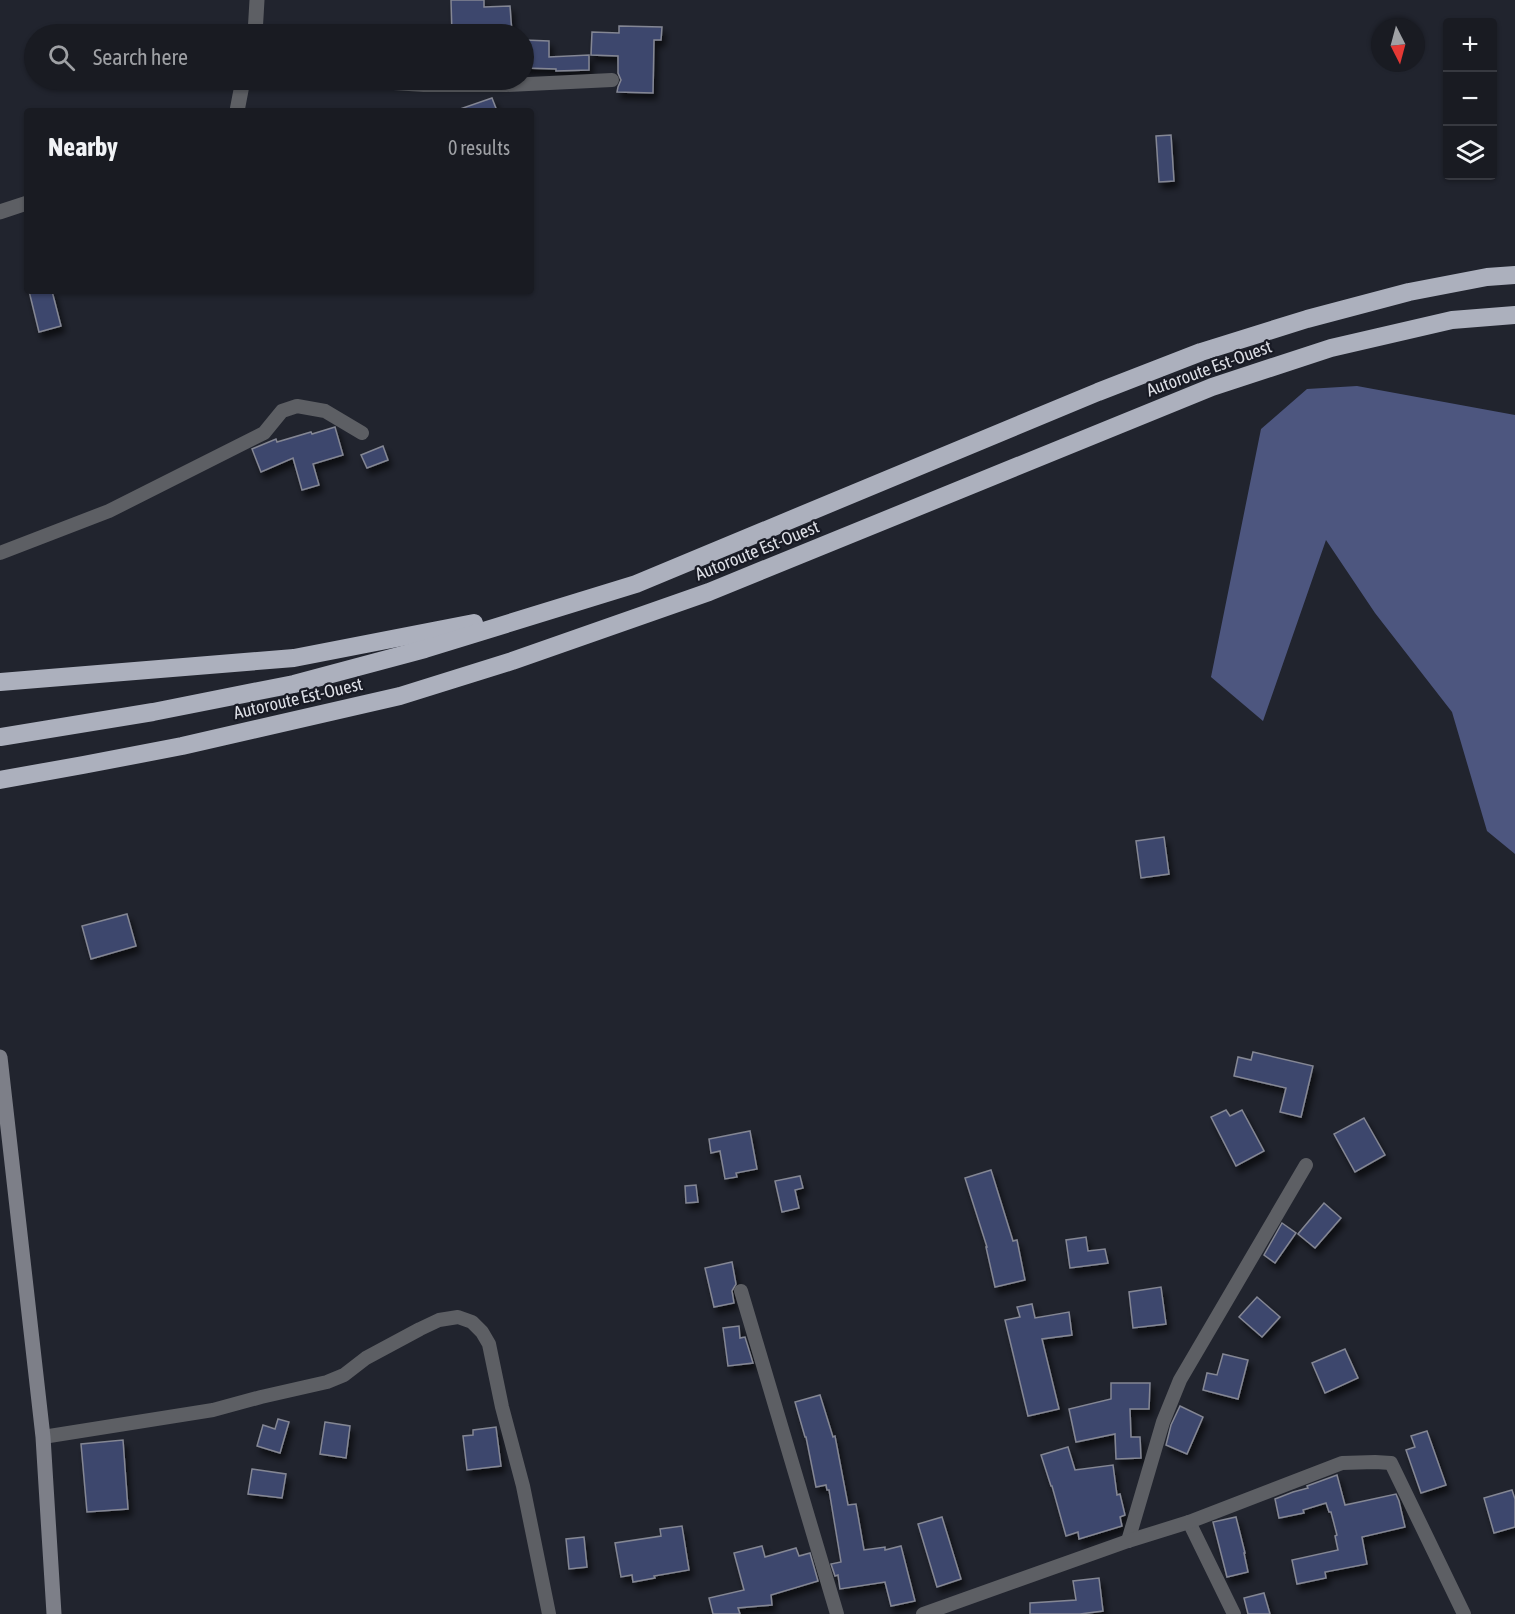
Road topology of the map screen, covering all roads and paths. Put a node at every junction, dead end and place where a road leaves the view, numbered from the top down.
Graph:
1 (257, 0) edge
2 (256, 24) edge
3 (612, 80) dead end
4 (534, 84) edge
5 (241, 90) edge
6 (238, 108) edge
7 (24, 203) edge
8 (0, 212) edge
9 (1515, 275) edge
10 (1515, 315) edge
11 (362, 433) dead end
12 (0, 553) edge
13 (564, 605) junction
14 (0, 682) edge
15 (0, 736) edge
16 (0, 780) edge
17 (0, 1057) edge
18 (1306, 1165) dead end
19 (741, 1291) dead end
20 (43, 1437) junction
21 (1189, 1522) junction
22 (1128, 1542) junction
23 (54, 1614) edge
24 (549, 1614) edge
25 (837, 1614) edge
26 (923, 1614) edge
27 (1234, 1614) edge
28 (1464, 1614) edge

1 - 2 street
3 - 4 street
5 - 6 street
7 - 8 street
9 - 13 highway, Autoroute Est-Ouest
10 - 16 highway, Autoroute Est-Ouest
11 - 12 street
13 - 14 highway
13 - 15 highway, Autoroute Est-Ouest
17 - 20 main road
18 - 22 street
19 - 25 street
20 - 23 main road
20 - 24 street
21 - 22 street
21 - 27 street
21 - 28 street
22 - 26 street

